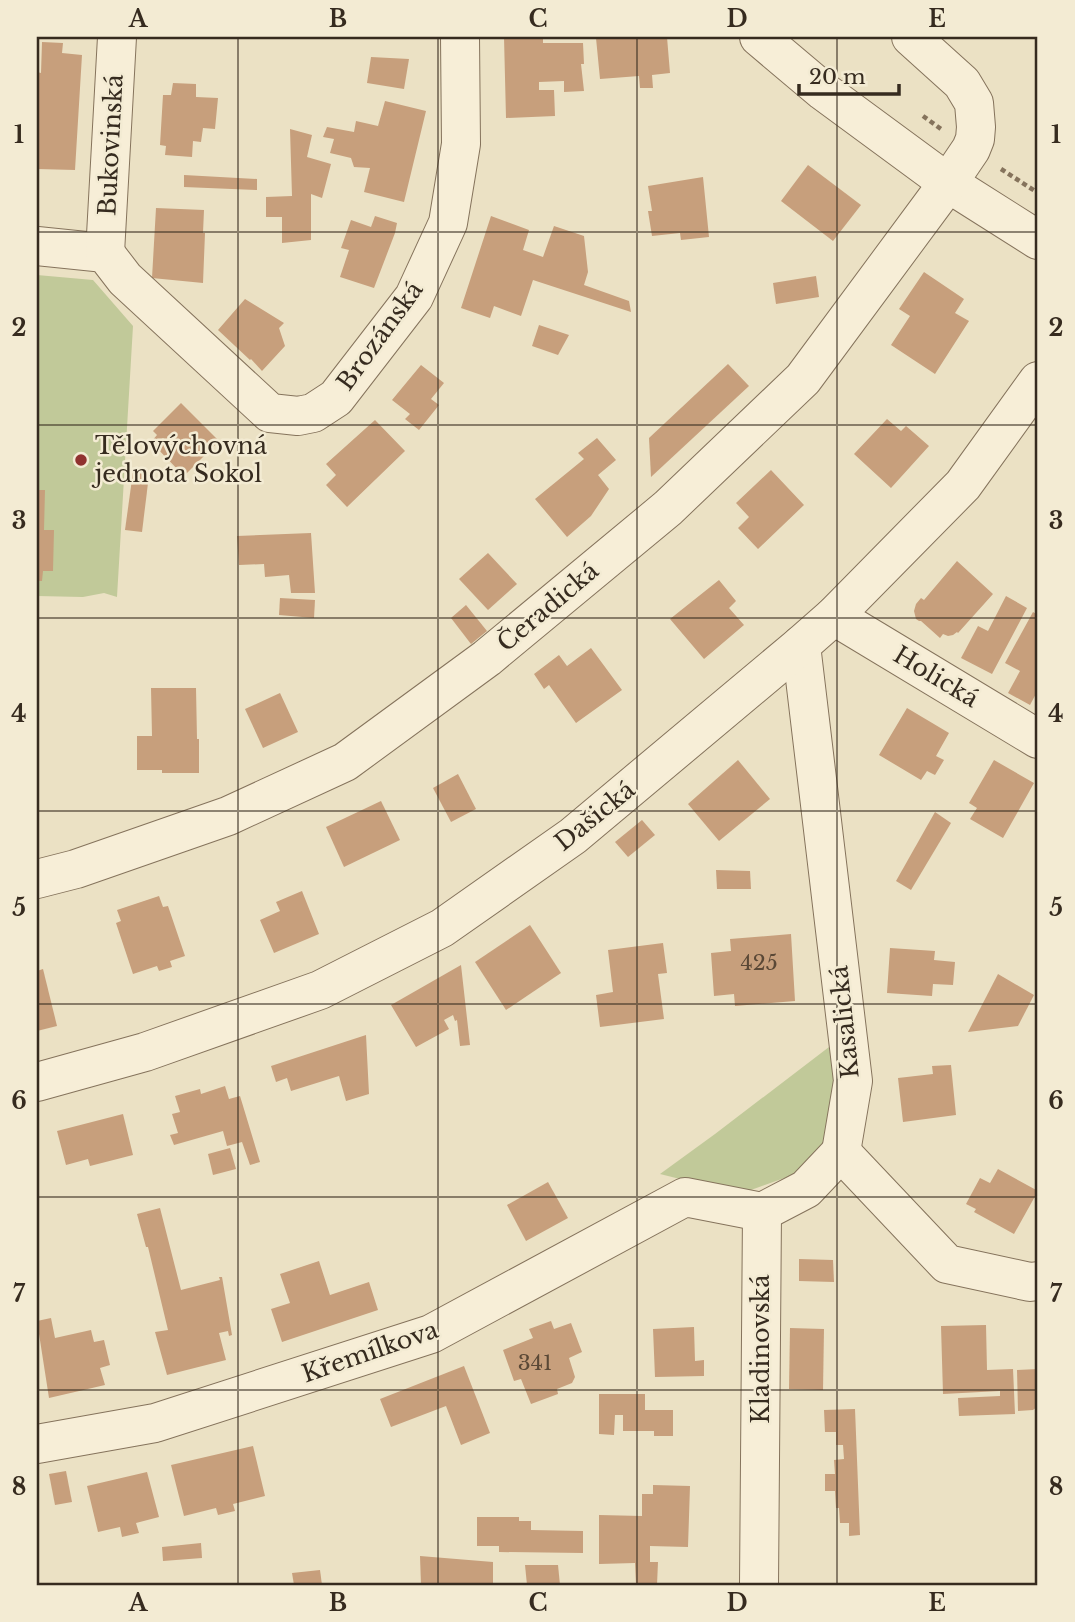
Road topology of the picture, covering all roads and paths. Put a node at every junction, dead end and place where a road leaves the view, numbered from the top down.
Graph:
1 (117, 37) edge
2 (460, 37) edge
3 (759, 37) edge
4 (911, 37) edge
5 (916, 111) dead end
6 (971, 149) junction
7 (948, 183) junction
8 (1038, 193) edge
9 (1038, 240) edge
10 (37, 246) edge
11 (105, 253) junction
12 (1038, 381) edge
13 (834, 616) junction
14 (802, 645) junction
15 (1038, 739) edge
16 (37, 879) edge
17 (37, 1082) edge
18 (841, 1152) junction
19 (762, 1212) junction
20 (1038, 1282) edge
21 (37, 1444) edge
22 (759, 1585) edge

1 - 11 street, Bukovinská
2 - 11 street, Brozánská
3 - 7 street
4 - 6 street
5 - 6 path
6 - 7 street, Čeradická
6 - 8 path
7 - 9 street
7 - 16 street, Čeradická
10 - 11 street
12 - 13 street, Dašická
13 - 14 street, Dašická
13 - 15 street, Holická
14 - 17 street, Dašická
14 - 18 street, Kasalická
18 - 19 street
18 - 20 street
19 - 21 street, Křemílkova
19 - 22 street, Kladinovská

